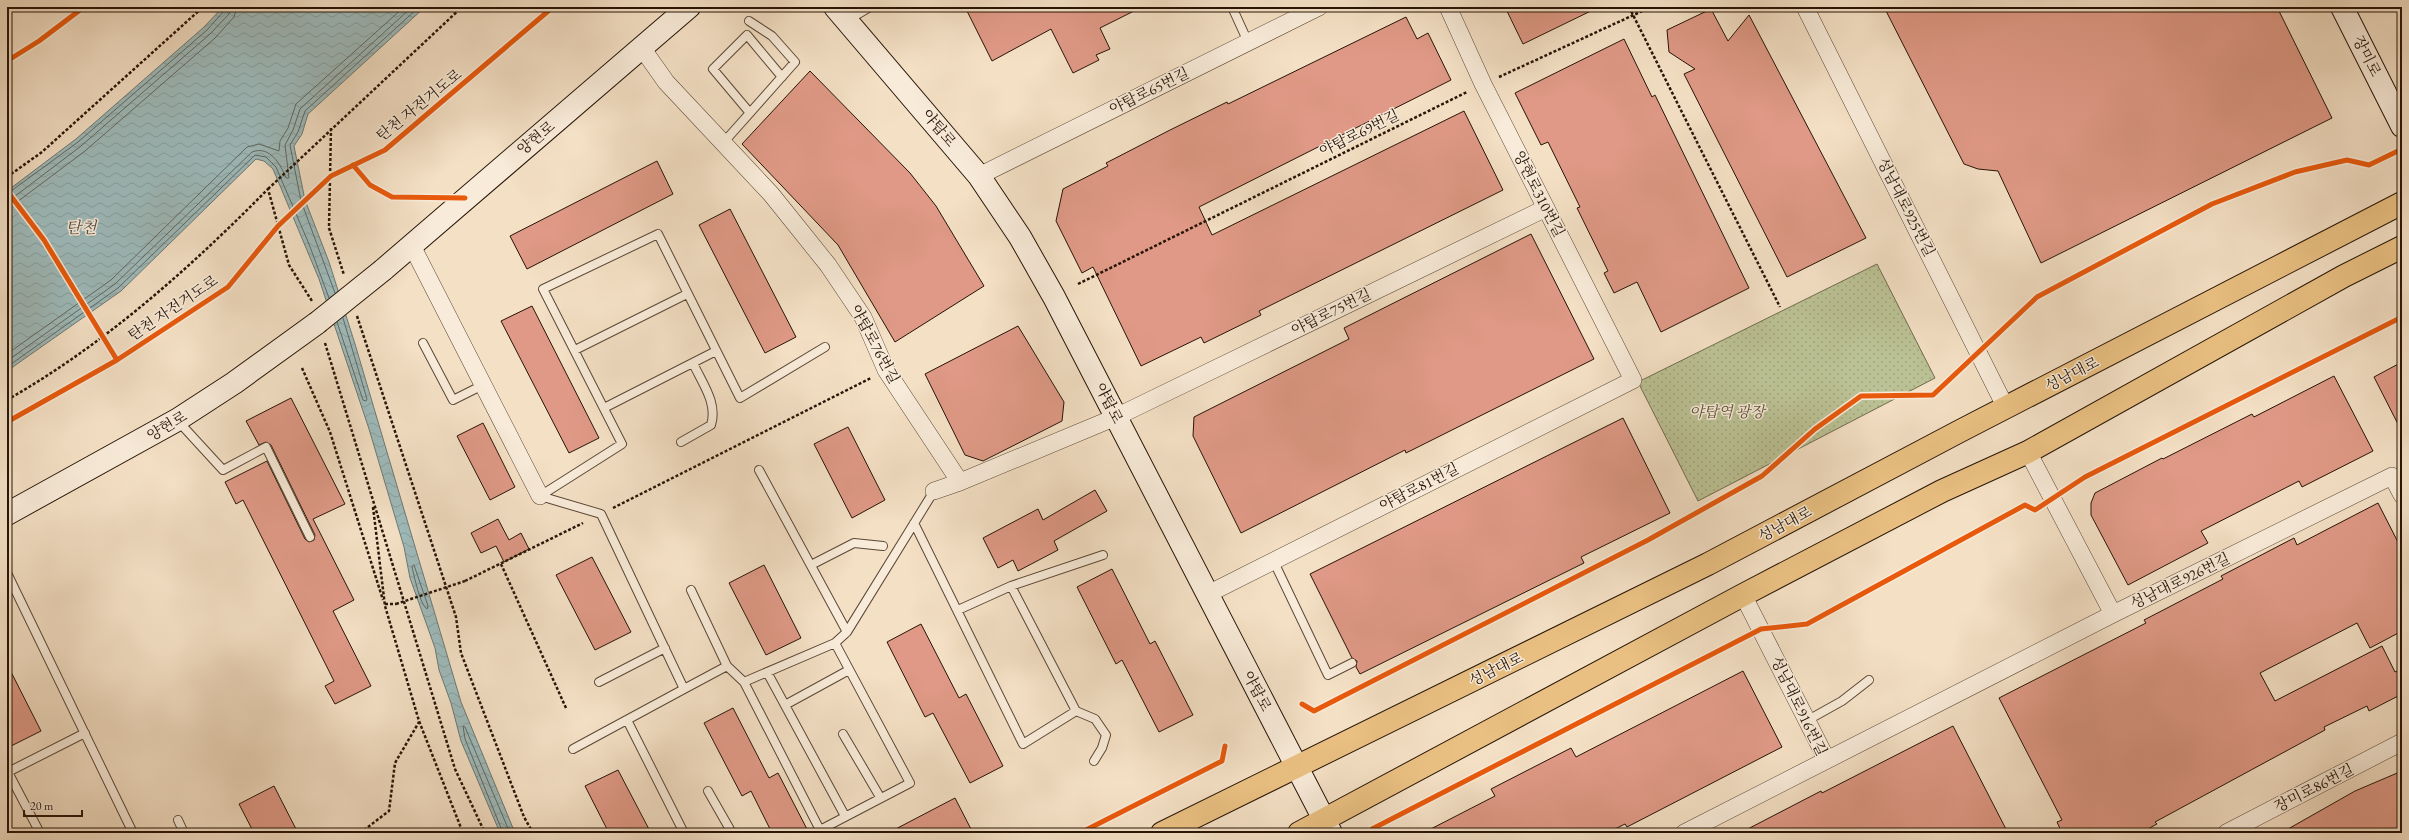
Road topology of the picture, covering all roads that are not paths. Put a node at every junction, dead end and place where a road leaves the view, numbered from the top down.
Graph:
1 (689, 7) edge
2 (870, 7) edge
3 (1232, 7) edge
4 (1319, 7) edge
5 (1448, 7) edge
6 (1805, 7) edge
7 (2342, 7) edge
8 (841, 14) edge
9 (749, 20) dead end
10 (1248, 42) junction
11 (642, 48) junction
12 (782, 77) junction
13 (750, 113) junction
14 (2402, 126) edge
15 (724, 142) junction
16 (979, 176) junction
17 (2402, 203) edge
18 (1546, 208) junction
19 (411, 244) junction
20 (2402, 247) edge
21 (688, 294) junction
22 (423, 343) dead end
23 (825, 347) dead end
24 (575, 350) junction
25 (716, 351) junction
26 (693, 363) junction
27 (1633, 380) joint
28 (483, 385) junction
29 (604, 408) junction
30 (2006, 408) junction
31 (1116, 417) junction
32 (178, 420) junction
33 (681, 442) dead end
34 (2028, 452) junction
35 (759, 470) dead end
36 (960, 482) junction
37 (934, 491) joint
38 (2402, 495) edge
39 (540, 496) junction
40 (7, 514) edge
41 (914, 523) junction
42 (310, 537) dead end
43 (884, 546) dead end
44 (1103, 555) dead end
45 (1273, 560) junction
46 (811, 565) junction
47 (7, 573) edge
48 (1011, 586) junction
49 (691, 590) dead end
50 (1206, 595) junction
51 (1744, 595) junction
52 (958, 610) junction
53 (2113, 614) junction
54 (847, 632) junction
55 (835, 643) junction
56 (665, 648) junction
57 (1352, 663) dead end
58 (727, 666) junction
59 (849, 670) junction
60 (767, 672) junction
61 (1869, 680) dead end
62 (599, 682) dead end
63 (744, 682) junction
64 (684, 689) junction
65 (785, 705) junction
66 (1076, 711) junction
67 (627, 720) junction
68 (1808, 720) junction
69 (85, 733) junction
70 (843, 734) dead end
71 (2402, 742) edge
72 (573, 749) dead end
73 (1827, 760) junction
74 (1094, 761) dead end
75 (1298, 768) junction
76 (8, 771) edge
77 (708, 791) dead end
78 (880, 798) junction
79 (845, 816) junction
80 (178, 820) dead end
81 (1327, 827) edge
82 (2235, 831) edge
83 (40, 833) edge
84 (133, 833) edge
85 (184, 833) edge
86 (684, 833) edge
87 (732, 833) edge
88 (1162, 833) edge
89 (1299, 833) edge
90 (1684, 833) edge

1 - 11 street, 양현로
2 - 8 lane
3 - 10 lane
4 - 10 street, 야탑로65번길
5 - 18 street, 양현로310번길
6 - 30 street, 성남대로925번길
7 - 14 street, 장미로
8 - 16 street, 야탑로
9 - 12 lane
10 - 16 street, 야탑로65번길
11 - 15 street, 야탑로76번길
11 - 19 street, 양현로
12 - 13 lane
12 - 13 lane
13 - 15 lane
15 - 36 street, 야탑로76번길
16 - 31 street, 야탑로
17 - 30 main road, 성남대로
18 - 27 street, 양현로310번길
18 - 31 street, 야탑로75번길
19 - 28 street
19 - 32 street, 양현로, bridge
20 - 34 main road
21 - 24 lane
21 - 24 lane
21 - 25 lane
22 - 28 lane
23 - 25 lane
24 - 29 lane
25 - 26 lane
26 - 29 lane
26 - 33 lane
27 - 45 street, 야탑로81번길
28 - 39 street
29 - 39 lane
30 - 75 main road, 성남대로
31 - 36 street
31 - 50 street, 야탑로
32 - 40 street, 양현로
32 - 42 lane
34 - 51 main road
34 - 53 street, 성남대로926번길
35 - 46 lane
36 - 37 street
37 - 41 lane
38 - 53 street, 성남대로926번길
39 - 56 lane
41 - 52 lane
41 - 54 lane
43 - 46 lane
44 - 48 lane
45 - 50 street, 야탑로81번길
45 - 57 lane
46 - 54 lane
47 - 69 lane
48 - 52 lane
48 - 66 lane
49 - 58 lane
50 - 75 street, 야탑로
51 - 68 street, 성남대로916번길
51 - 81 main road
52 - 66 lane
53 - 73 street
54 - 55 lane
55 - 59 lane
55 - 60 lane
56 - 62 lane
56 - 64 lane
58 - 63 lane
58 - 64 lane
59 - 65 lane
59 - 78 lane
60 - 63 lane
60 - 65 lane
61 - 68 lane
63 - 79 lane
64 - 67 lane
65 - 79 lane
66 - 74 lane
67 - 72 lane
67 - 86 lane
68 - 73 street, 성남대로916번길
69 - 76 lane
69 - 84 lane
70 - 78 lane
71 - 82 street, 장미로86번길
73 - 90 street, 성남대로916번길
75 - 81 street, 야탑로
75 - 88 main road, 성남대로
76 - 83 lane
77 - 87 lane
78 - 79 lane
80 - 85 lane
81 - 89 main road

